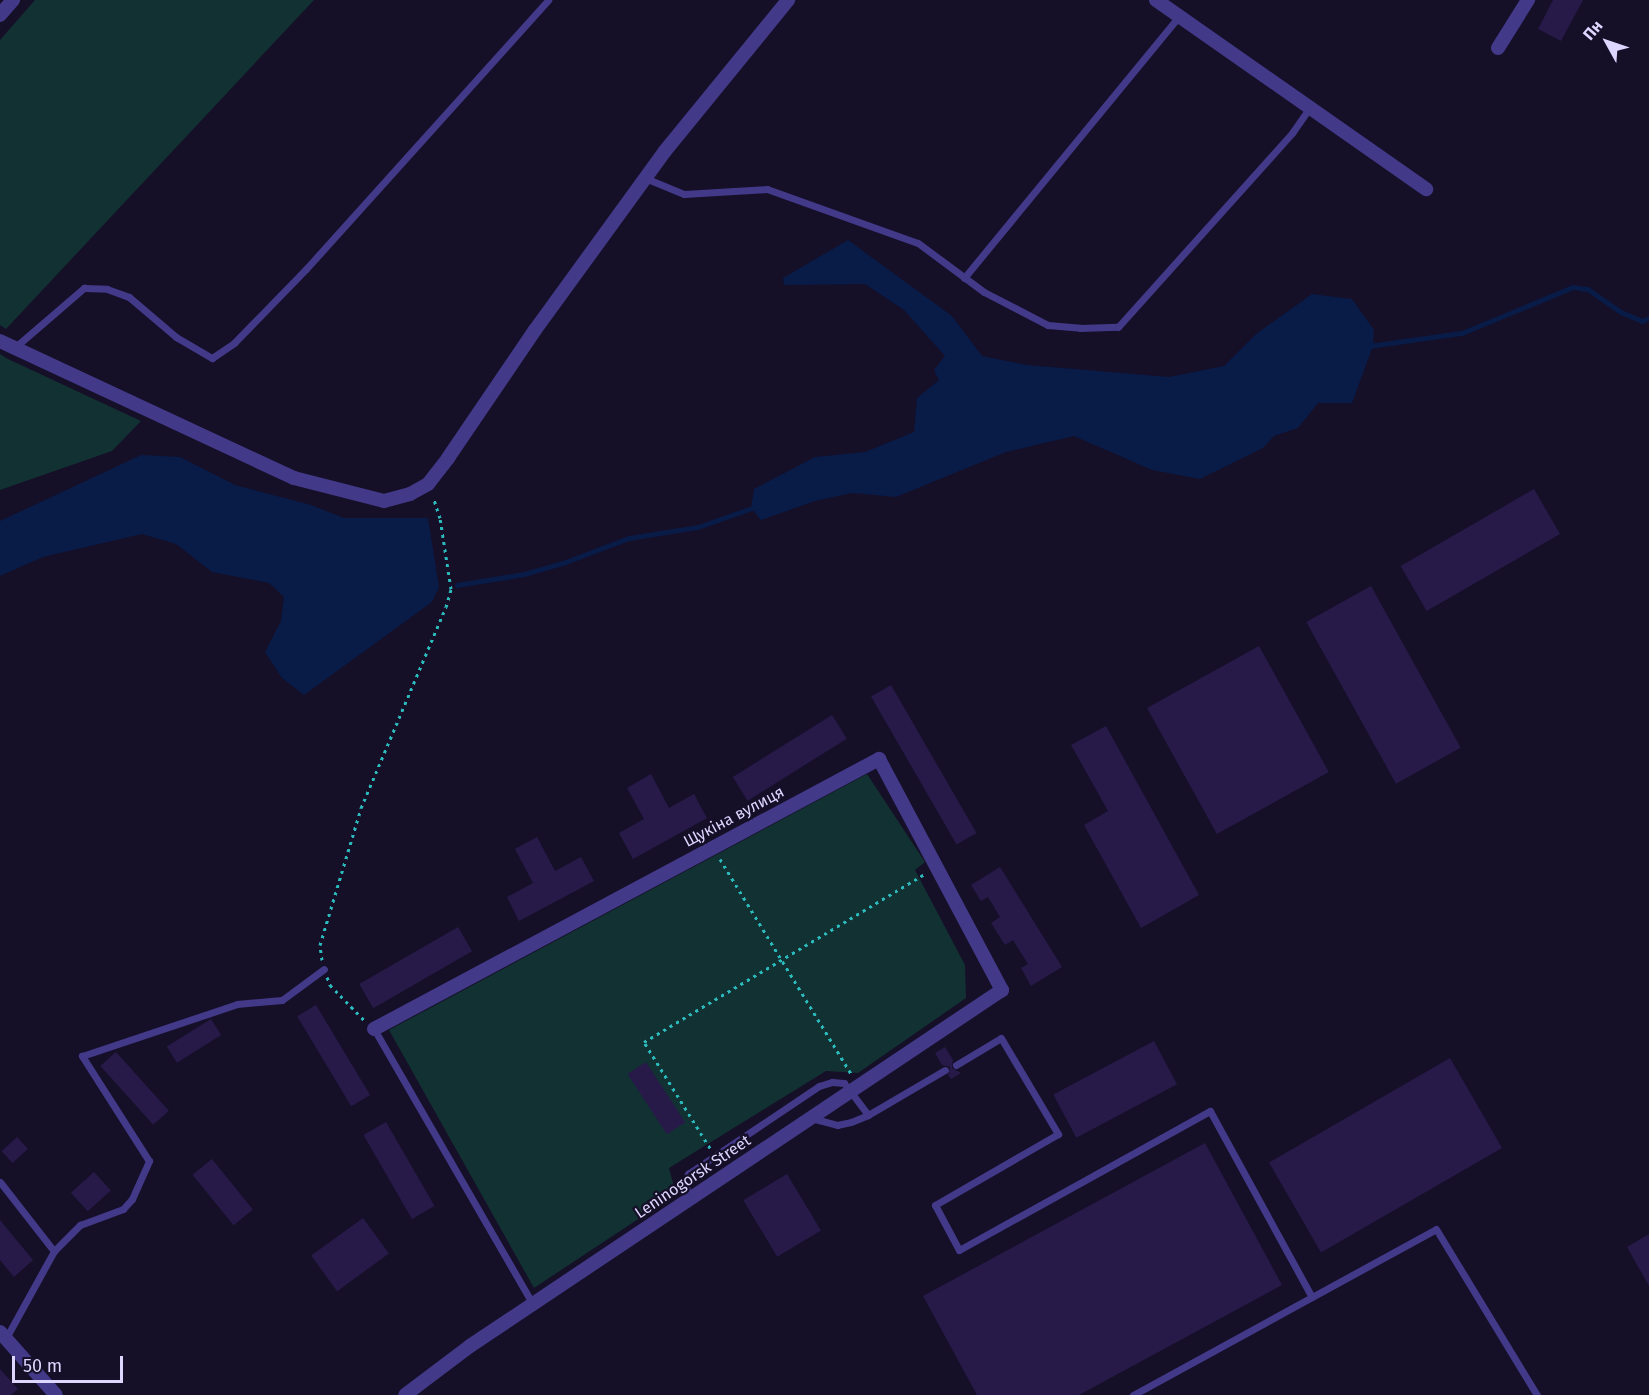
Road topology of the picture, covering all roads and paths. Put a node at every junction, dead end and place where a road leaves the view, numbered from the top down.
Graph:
1 (13, 0) edge
2 (548, 0) edge
3 (788, 0) edge
4 (1156, 0) edge
5 (1528, 0) edge
6 (0, 15) edge
7 (1179, 16) junction
8 (1498, 48) dead end
9 (1310, 107) junction
10 (645, 178) junction
11 (1426, 189) dead end
12 (964, 278) junction
13 (0, 341) edge
14 (13, 349) junction
15 (428, 484) junction
16 (713, 847) junction
17 (937, 867) junction
18 (782, 959) junction
19 (324, 969) junction
20 (1002, 990) joint
21 (374, 1029) junction
22 (956, 1065) dead end
23 (945, 1070) dead end
24 (855, 1088) junction
25 (868, 1115) junction
26 (811, 1118) junction
27 (714, 1155) junction
28 (0, 1182) edge
29 (689, 1198) junction
30 (54, 1251) junction
31 (1312, 1297) junction
32 (533, 1304) junction
33 (3, 1335) edge
34 (56, 1395) edge
35 (405, 1395) edge
36 (1133, 1395) edge
37 (1538, 1395) edge

1 - 6 street
2 - 14 lane
3 - 10 street
4 - 7 street
5 - 8 street
7 - 9 street
7 - 12 lane
9 - 11 street
9 - 12 lane
10 - 12 lane
10 - 15 street
13 - 14 street
14 - 15 street
15 - 19 path
16 - 17 street, Щукіна вулиця
16 - 18 path
16 - 21 street, Щукіна вулиця
17 - 18 path
17 - 20 street, Щукіна вулиця
18 - 24 path
18 - 27 path
19 - 21 path
19 - 30 lane
20 - 24 street, Leninogorsk Street
21 - 32 lane
22 - 31 lane
23 - 25 lane
24 - 25 lane
24 - 26 street, Leninogorsk Street
24 - 27 lane
25 - 26 lane
26 - 29 street, Leninogorsk Street
27 - 29 lane
28 - 30 lane
29 - 32 street, Leninogorsk Street
30 - 33 lane
31 - 36 lane
31 - 37 lane
32 - 35 street, Leninogorsk Street
33 - 34 street

